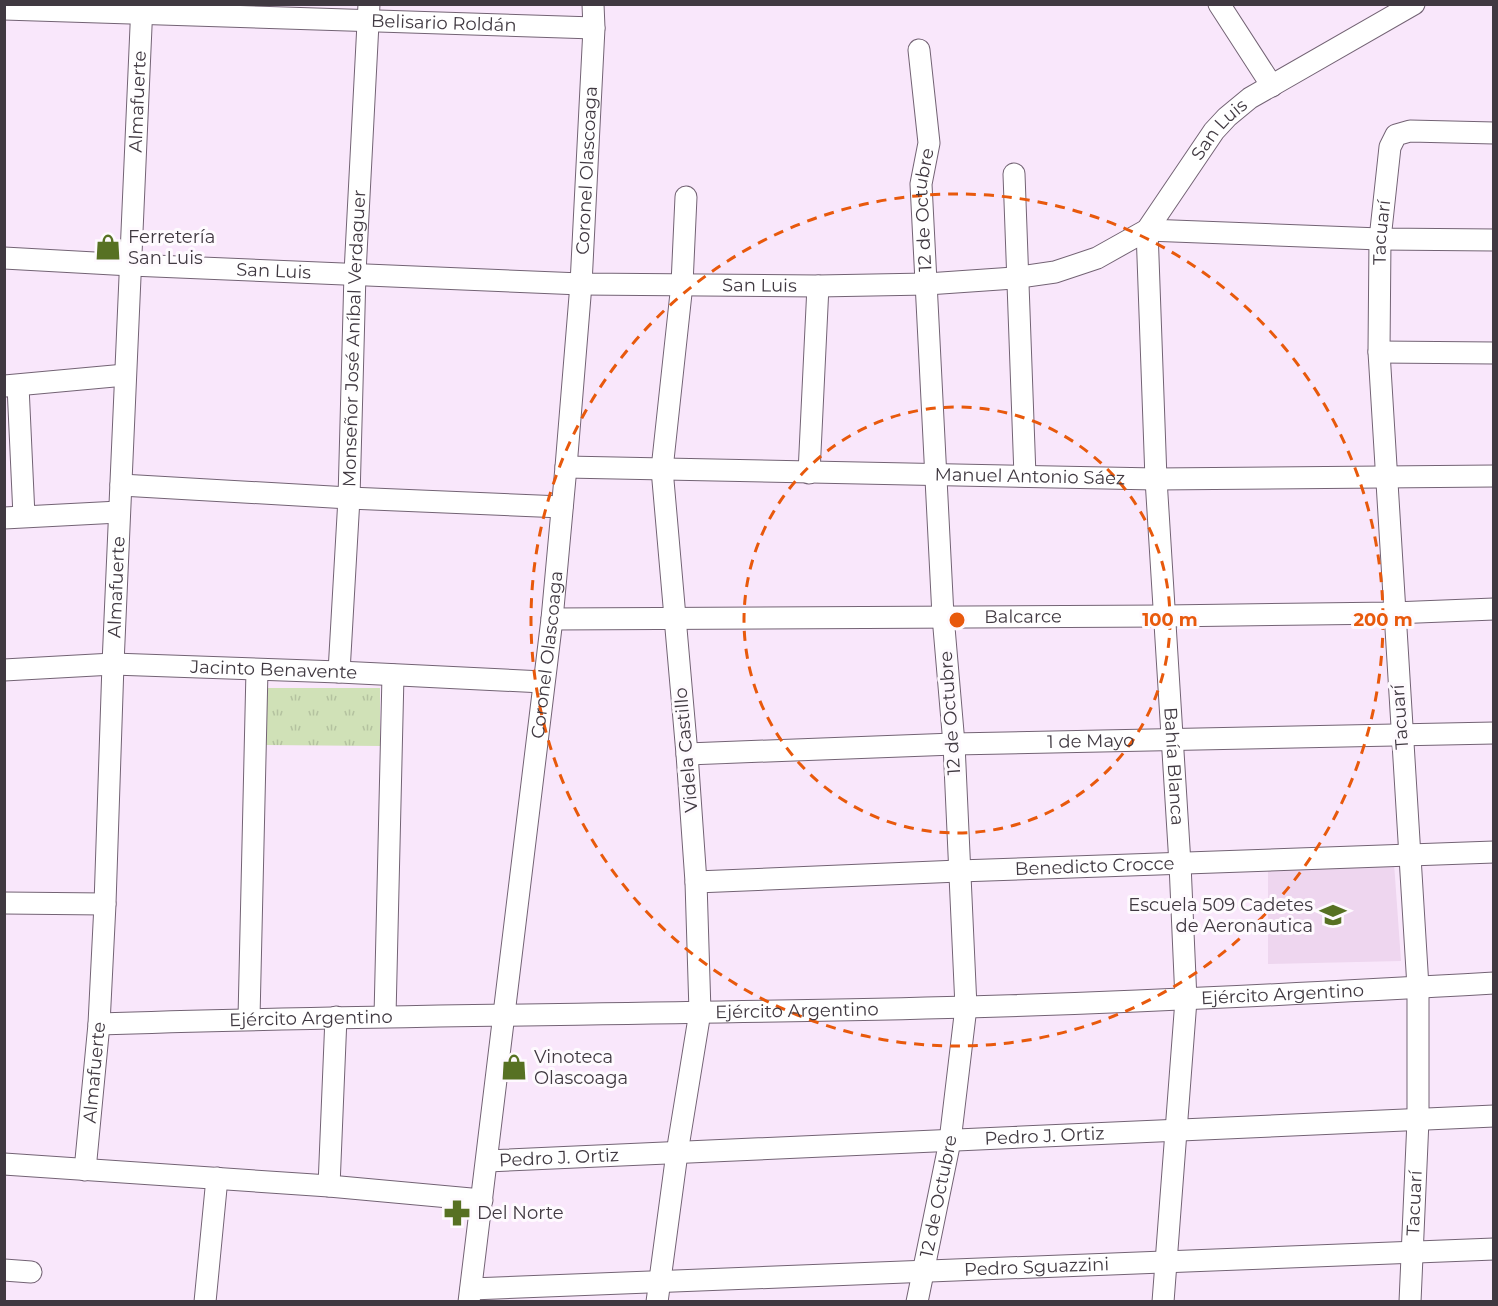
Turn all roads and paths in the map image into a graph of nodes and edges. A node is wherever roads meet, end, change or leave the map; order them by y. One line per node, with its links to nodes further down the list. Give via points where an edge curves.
1 (593, 4): 7 (street, Coronel Olascoaga)
2 (1219, 4): 9 (street)
3 (1414, 4): 9 (street, San Luis)
4 (4, 9): 5 (street, Belisario Roldán)
5 (141, 9): 6 (street, Belisario Roldán); 17 (street, Almafuerte)
6 (368, 13): 7 (street, Belisario Roldán); 18 (street, Monseñor José Aníbal Verdaguer)
7 (594, 28): 20 (street, Coronel Olascoaga)
8 (919, 50): 22 (street, 12 de Octubre, via 929,143 921,184)
9 (1272, 86): 13 (street, San Luis, via 1250,98 1214,131)
10 (1494, 133): 14 (street, Tacuarí, via 1410,131 1396,135 1390,147)
11 (1014, 174): 19 (street)
12 (686, 197): 21 (street, Videla Castillo)
13 (1147, 230): 14 (street); 19 (street, San Luis, via 1097,258 1055,272); 35 (street, Bahía Blanca)
14 (1380, 239): 15 (street); 24 (street, Tacuarí)
15 (1494, 240)
16 (4, 258): 17 (street, San Luis)
17 (131, 265): 18 (street, San Luis); 26 (street, Almafuerte)
18 (355, 273): 20 (street, San Luis); 37 (street, Monseñor José Aníbal Verdaguer)
19 (1018, 277): 22 (street, San Luis); 32 (street)
20 (581, 284): 21 (street, San Luis); 28 (street, Coronel Olascoaga)
21 (682, 284): 23 (street, San Luis); 29 (street, Videla Castillo)
22 (927, 284): 23 (street, San Luis); 31 (street, 12 de Octubre)
23 (818, 286): 30 (street)
24 (1378, 352): 25 (street); 34 (street, Tacuarí)
25 (1494, 353)
26 (125, 375): 27 (street); 36 (street, Almafuerte)
27 (11, 386): 40 (street)
28 (566, 467): 29 (street, Manuel Antonio Sáez); 38 (street, Coronel Olascoaga)
29 (662, 469): 30 (street, Manuel Antonio Sáez); 46 (street, Videla Castillo)
30 (809, 473): 31 (street, Manuel Antonio Sáez)
31 (937, 474): 32 (street, Manuel Antonio Sáez); 43 (street, 12 de Octubre)
32 (1025, 476): 35 (street, Manuel Antonio Sáez)
33 (1494, 476): 34 (street, Manuel Antonio Sáez)
34 (1386, 477): 35 (street, Manuel Antonio Sáez); 42 (street, Tacuarí)
35 (1156, 479): 44 (street, Bahía Blanca)
36 (121, 485): 37 (street); 39 (street, Almafuerte)
37 (349, 498): 38 (street); 50 (street, Monseñor José Aníbal Verdaguer)
38 (562, 507): 45 (street, Coronel Olascoaga)
39 (119, 512): 40 (street); 47 (street, Almafuerte)
40 (14, 517)
41 (1494, 609): 42 (street, Balcarce)
42 (1393, 613): 44 (street, Balcarce); 54 (street, Tacuarí)
43 (943, 615): 44 (street, Balcarce); 46 (street, Balcarce); 56 (street, 12 de Octubre)
44 (1165, 616): 55 (street, Bahía Blanca)
45 (552, 619): 46 (street, Balcarce); 52 (street, Coronel Olascoaga)
46 (674, 619): 57 (street, Videla Castillo)
47 (112, 664): 48 (street, Jacinto Benavente); 49 (street, Jacinto Benavente); 64 (street, Almafuerte)
48 (4, 670)
49 (257, 670): 50 (street, Jacinto Benavente); 73 (street)
50 (339, 672): 51 (street, Jacinto Benavente)
51 (393, 675): 52 (street, Jacinto Benavente); 71 (street)
52 (543, 682): 70 (street, Coronel Olascoaga)
53 (1494, 733): 54 (street, 1 de Mayo)
54 (1402, 736): 55 (street, 1 de Mayo); 59 (street, Tacuarí)
55 (1172, 739): 56 (street, 1 de Mayo); 60 (street, Bahía Blanca)
56 (954, 744): 57 (street, 1 de Mayo); 61 (street, 12 de Octubre)
57 (687, 754): 62 (street, Videla Castillo)
58 (1494, 852): 59 (street, Benedicto Crocce)
59 (1410, 856): 60 (street, Benedicto Crocce); 66 (street, Tacuarí)
60 (1180, 864): 61 (street, Benedicto Crocce); 67 (street, Bahía Blanca)
61 (959, 871): 62 (street, Benedicto Crocce); 68 (street, 12 de Octubre)
62 (696, 882): 69 (street, Videla Castillo)
63 (4, 903): 64 (street)
64 (105, 904): 74 (street, Almafuerte)
65 (1494, 983): 66 (street, Ejército Argentino)
66 (1418, 987): 67 (street, Ejército Argentino); 76 (street, Tacuarí)
67 (1186, 1000): 68 (street, Ejército Argentino); 77 (street, Bahía Blanca)
68 (966, 1007): 69 (street, Ejército Argentino); 78 (street, 12 de Octubre)
69 (700, 1012): 70 (street, Ejército Argentino); 79 (street, Videla Castillo)
70 (504, 1015): 71 (street, Ejército Argentino); 80 (street, Coronel Olascoaga)
71 (385, 1016): 72 (street, Ejército Argentino)
72 (336, 1017): 73 (street, Ejército Argentino); 84 (street)
73 (249, 1018): 74 (street, Ejército Argentino)
74 (99, 1024): 82 (street, Almafuerte)
75 (1494, 1116): 76 (street, Pedro J. Ortiz)
76 (1418, 1120): 77 (street, Pedro J. Ortiz); 87 (street, Tacuarí)
77 (1177, 1131): 78 (street, Pedro J. Ortiz); 88 (street, Bahía Blanca)
78 (950, 1141): 79 (street, Pedro J. Ortiz); 90 (street, 12 de Octubre)
79 (677, 1153): 80 (street, Pedro J. Ortiz); 92 (street, Videla Castillo)
80 (487, 1161): 85 (street, Coronel Olascoaga)
81 (4, 1164): 82 (street)
82 (85, 1170): 83 (street)
83 (217, 1178): 84 (street); 94 (street)
84 (329, 1186): 85 (street)
85 (482, 1200): 93 (street, Coronel Olascoaga)
86 (1494, 1249): 87 (street, Pedro Sguazzini)
87 (1414, 1253): 88 (street, Pedro Sguazzini); 97 (street, Tacuarí)
88 (1166, 1263): 90 (street, Pedro Sguazzini); 96 (street, Bahía Blanca)
89 (4, 1270): 91 (street)
90 (923, 1271): 92 (street, Pedro Sguazzini); 95 (street, 12 de Octubre)
91 (31, 1272)
92 (658, 1292): 93 (street, Pedro Sguazzini)
93 (470, 1295)
94 (205, 1302)
95 (917, 1302)
96 (1162, 1302)
97 (1410, 1302)

